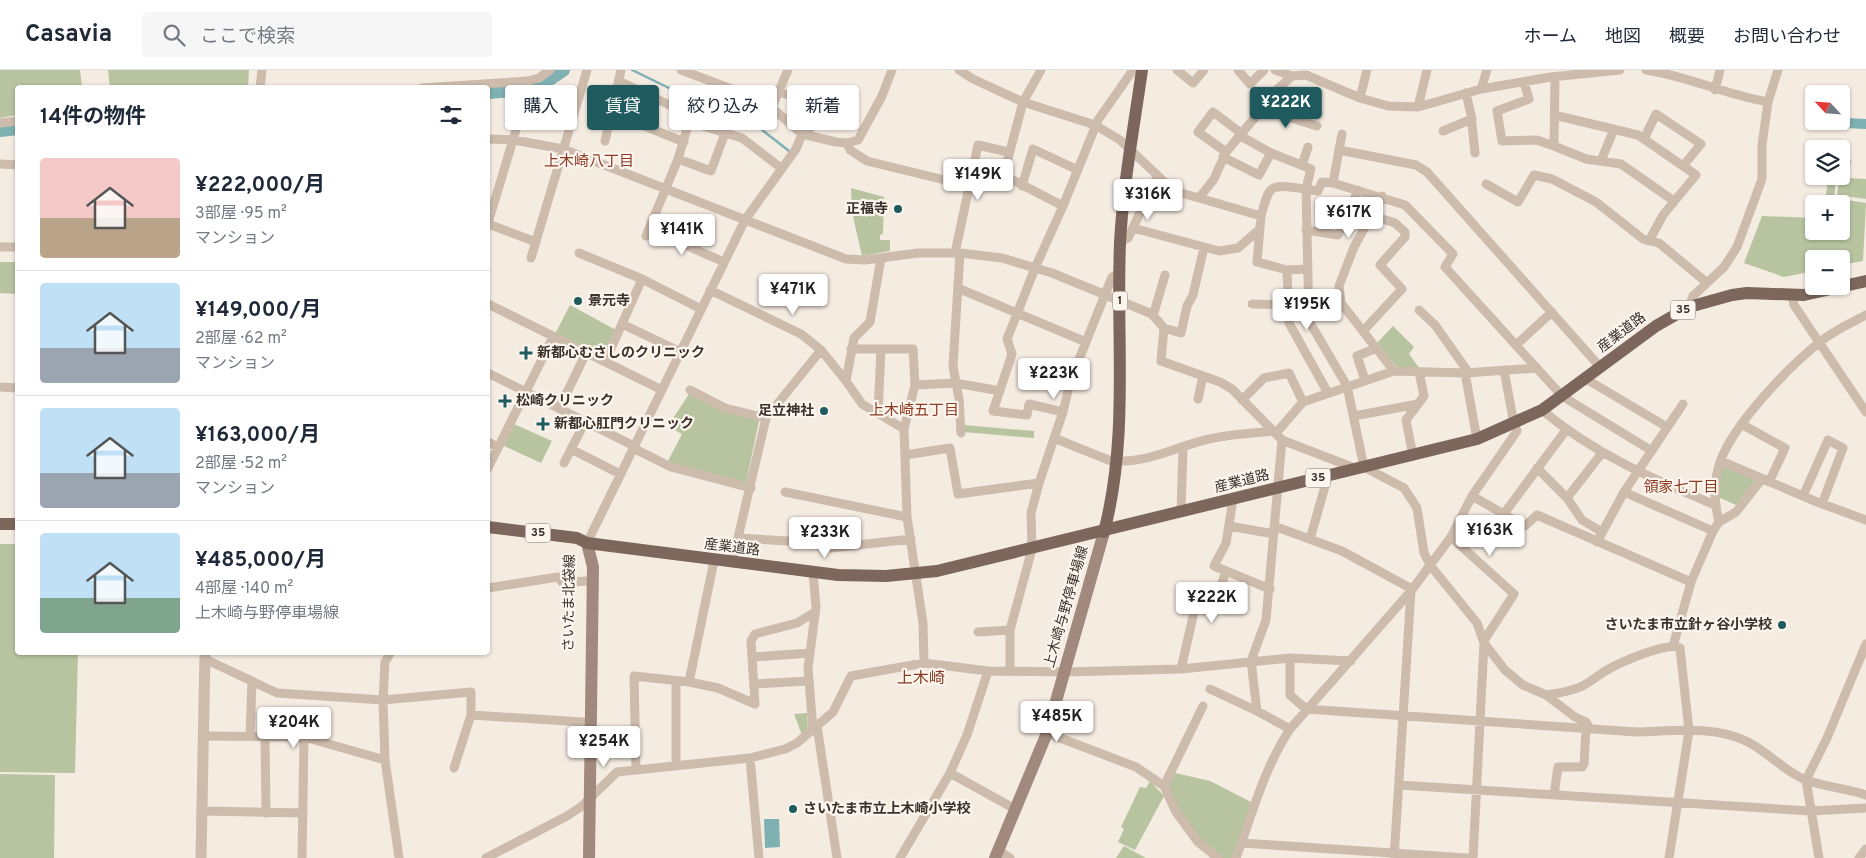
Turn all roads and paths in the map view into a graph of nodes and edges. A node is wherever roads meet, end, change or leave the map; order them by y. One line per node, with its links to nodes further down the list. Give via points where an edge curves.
1 (262, 70): 31 (street)
2 (550, 70): 32 (street, via 528,80)
3 (586, 70): 72 (street)
4 (621, 70): 29 (street)
5 (681, 70): 34 (street)
6 (892, 70): 69 (street, via 858,140)
7 (959, 70): 41 (street)
8 (1041, 70): 41 (street)
9 (1133, 70): 51 (street)
10 (1142, 70): 75 (main road, 1)
11 (1177, 70): 12 (street, via 1193,83)
12 (1204, 70)
13 (1238, 70): 14 (street, via 1250,84)
14 (1264, 70)
15 (1275, 70): 28 (street)
16 (1367, 70): 40 (street)
17 (1427, 70): 44 (street)
18 (1487, 70): 35 (street)
19 (1620, 70): 24 (street)
20 (1646, 70): 25 (street)
21 (1720, 70): 36 (street)
22 (1778, 70): 42 (street)
23 (786, 71): 37 (street)
24 (1604, 71): 27 (street)
25 (1663, 71): 36 (street)
26 (1307, 73): 28 (street); 40 (street)
27 (1553, 75): 30 (street); 47 (street)
28 (1292, 76): 45 (street, via 1271,94)
29 (619, 81): 33 (street); 43 (street)
30 (1524, 82): 35 (street); 70 (street, via 1529,99 1497,111 1502,141 1536,140)
31 (260, 85)
32 (462, 85)
33 (618, 85)
34 (721, 85)
35 (1481, 89): 38 (street)
36 (1715, 90): 42 (street)
37 (779, 92): 39 (street); 61 (street, via 820,105)
38 (1466, 93): 44 (street); 48 (street)
39 (777, 96)
40 (1360, 98): 44 (street, via 1388,106)
41 (1023, 102): 51 (street); 74 (street)
42 (1768, 102): 125 (street, via 1762,145 1762,179 1737,247 1724,267)
43 (669, 105)
44 (1418, 107)
45 (1262, 109): 52 (street); 62 (street)
46 (777, 111): 61 (street)
47 (1554, 115): 53 (street); 70 (street)
48 (1472, 119): 59 (street); 77 (street)
49 (15, 121): 50 (street)
50 (0, 123)
51 (1095, 125): 75 (street, via 1120,140); 86 (street)
52 (1317, 126)
53 (1614, 129): 65 (street); 80 (street)
54 (517, 130): 66 (street)
55 (608, 130): 67 (street)
56 (654, 130): 68 (street)
57 (688, 130): 68 (street)
58 (715, 130): 60 (street)
59 (1443, 131)
60 (725, 133): 79 (street, via 711,171); 85 (street, via 742,138)
61 (804, 134): 69 (street); 85 (street)
62 (1240, 134): 76 (street); 78 (street); 78 (street, via 1213,112 1198,132)
63 (1342, 134): 73 (street)
64 (490, 139): 66 (street)
65 (1644, 139): 84 (street); 84 (street, via 1656,114 1701,144)
66 (514, 140): 72 (street); 101 (street)
67 (606, 141)
68 (684, 142): 79 (street)
69 (847, 143): 90 (street, via 850,150 867,161)
70 (1554, 146): 80 (street, via 1586,159)
71 (1308, 147): 83 (street)
72 (563, 149): 92 (street); 108 (street)
73 (1339, 150): 88 (street); 138 (street, via 1416,165 1427,172)
74 (1008, 152): 90 (street, via 978,145); 91 (street, via 1007,177)
75 (1130, 152): 87 (street); 109 (main road, 1)
76 (1271, 153): 78 (street, via 1260,175); 83 (street)
77 (1475, 153)
78 (1225, 155): 96 (street, via 1214,179)
79 (678, 159): 92 (street)
80 (1601, 161): 97 (street, via 1621,164)
81 (0, 164): 82 (street)
82 (15, 165)
83 (1302, 165): 93 (street, via 1311,169)
84 (1683, 166): 97 (street, via 1696,175)
85 (781, 168): 102 (street)
86 (1078, 170): 91 (street, via 1033,148); 98 (street)
87 (1157, 177): 96 (street, via 1174,191); 104 (street)
88 (1333, 183): 93 (street, via 1322,182 1318,191); 94 (street)
89 (1486, 184): 107 (street, via 1518,202 1534,175 1552,178 1596,202)
90 (969, 186): 114 (street)
91 (1022, 186): 98 (street)
92 (665, 189): 102 (street); 117 (street, via 648,232)
93 (1306, 189): 100 (street, via 1274,187 1268,192); 106 (street)
94 (1358, 190): 95 (street); 106 (street, via 1338,235)
95 (1382, 196): 99 (street); 147 (street, via 1405,205 1453,254 1445,267)
96 (1199, 198): 100 (street)
97 (1674, 201): 107 (street)
98 (1064, 206): 118 (street)
99 (1370, 215): 143 (street, via 1339,286 1341,303); 143 (street, via 1395,223 1406,237 1380,265 1402,289)
100 (1261, 216): 105 (street)
101 (490, 218)
102 (745, 220): 116 (street, via 846,259); 117 (street)
103 (490, 225): 108 (street)
104 (1133, 228): 109 (street, via 1126,241); 112 (street)
105 (1260, 229): 112 (street, via 1238,248 1219,250); 120 (street, via 1257,262)
106 (1306, 230): 119 (street)
107 (1648, 241): 125 (street, via 1658,244)
108 (536, 242): 115 (street)
109 (1120, 242): 121 (main road, 1)
110 (0, 247): 111 (street)
111 (15, 247)
112 (1204, 247): 142 (street, via 1180,333)
113 (579, 253): 123 (street)
114 (957, 253): 116 (street, via 918,253); 118 (street, via 1002,258); 126 (street)
115 (531, 258)
116 (881, 258): 149 (street, via 870,322 854,338)
117 (724, 262): 127 (street)
118 (1035, 268): 129 (street); 137 (street)
119 (1307, 269): 120 (street); 168 (street, via 1309,321)
120 (1287, 270): 133 (street)
121 (1120, 273): 129 (street, via 1112,277); 130 (main road, 1)
122 (1165, 275): 140 (street)
123 (642, 279): 135 (street); 141 (street)
124 (1866, 281): 128 (main road, 産業道路 / 35, via 1814,294)
125 (1706, 282): 134 (street, via 1690,301)
126 (960, 288): 137 (street); 166 (street, via 954,331)
127 (710, 290): 135 (street); 151 (street, via 783,324)
128 (1792, 295): 134 (main road, 産業道路 / 35, via 1732,295); 145 (street, via 1794,305)
129 (1104, 296): 130 (street); 146 (street)
130 (1120, 302): 140 (street); 208 (main road, 1)
131 (1252, 304): 133 (street)
132 (490, 305): 144 (street)
133 (1288, 306): 175 (street, via 1289,323)
134 (1689, 307): 156 (main road, 産業道路 / 35)
135 (701, 309): 152 (street)
136 (1419, 310): 160 (street, via 1435,325)
137 (1017, 312): 146 (street); 174 (street, via 1008,339 1012,354)
138 (1552, 312): 147 (street); 156 (street)
139 (1866, 315): 145 (street)
140 (1153, 316): 142 (street)
141 (622, 324): 152 (street); 154 (street)
142 (1164, 328): 162 (street, via 1161,361)
143 (1363, 331): 148 (street)
144 (553, 337): 153 (street); 173 (street)
145 (1820, 341): 185 (street); 191 (street, via 1769,390)
146 (1086, 342): 184 (street, via 1070,382)
147 (1516, 345): 155 (street)
148 (1377, 348): 158 (street); 165 (street, via 1357,356)
149 (851, 349): 150 (street); 164 (street)
150 (881, 349): 167 (street, via 913,349); 186 (street)
151 (821, 350): 164 (street); 188 (street)
152 (681, 352): 171 (street)
153 (586, 353): 154 (street); 182 (street)
154 (605, 362): 171 (street)
155 (1537, 368): 157 (street); 176 (street)
156 (1601, 368): 163 (main road, 産業道路 / 35)
157 (1504, 370): 160 (street); 190 (street)
158 (1394, 371): 159 (street); 165 (street)
159 (1419, 372): 160 (street); 180 (street, via 1424,396)
160 (1467, 373): 198 (street)
161 (490, 374): 173 (street)
162 (1204, 376): 177 (street); 178 (street, via 1232,389)
163 (1586, 379): 176 (main road, 産業道路 / 35); 192 (street)
164 (846, 380): 186 (street, via 862,404)
165 (1365, 380): 168 (street)
166 (956, 383): 167 (street); 174 (street); 195 (street)
167 (915, 386): 193 (street)
168 (1347, 386): 175 (street); 187 (street)
169 (0, 388): 170 (street)
170 (15, 388)
171 (662, 390): 201 (street)
172 (690, 390): 188 (street, via 725,408)
173 (526, 392): 182 (street); 200 (street)
174 (1000, 392): 184 (street, via 993,410 1027,415 1029,404)
175 (1328, 393): 179 (street)
176 (1562, 396): 183 (main road, 産業道路 / 35); 204 (street)
177 (1198, 399)
178 (1242, 400): 179 (street, via 1264,378 1289,373); 196 (street)
179 (1303, 402): 196 (street)
180 (1418, 404): 187 (street); 207 (street, via 1406,420)
181 (1683, 404): 192 (street)
182 (559, 409): 189 (street)
183 (1542, 410): 190 (main road, 産業道路 / 35); 194 (street)
184 (1063, 412): 197 (street)
185 (1866, 412)
186 (878, 414): 193 (street)
187 (1354, 416): 212 (street)
188 (766, 418): 219 (street)
189 (585, 422): 201 (street); 203 (street)
190 (1514, 424): 198 (main road, 産業道路 / 35); 223 (street, via 1517,431)
191 (1743, 425): 209 (street); 217 (street, via 1785,448)
192 (1667, 427): 204 (street)
193 (904, 430): 206 (street)
194 (1566, 430): 205 (street); 213 (street)
195 (961, 433)
196 (1278, 435): 202 (street, via 1209,439); 212 (street); 220 (street)
197 (1054, 438): 208 (street); 218 (street)
198 (1477, 439): 207 (main road, 産業道路 / 35)
199 (490, 443): 200 (street)
200 (498, 447): 211 (street)
201 (634, 447): 215 (street); 219 (street, via 671,467)
202 (1183, 448): 208 (street, via 1148,459); 229 (street)
203 (571, 449): 210 (street); 215 (street)
204 (1652, 451): 214 (street)
205 (1602, 453): 214 (street); 225 (street)
206 (905, 455): 218 (street, via 950,448 958,494); 231 (street)
207 (1413, 456): 212 (main road, 産業道路 / 35)
208 (1118, 461): 242 (main road, 1)
209 (1720, 461): 217 (street); 228 (street)
210 (564, 463)
211 (490, 464)
212 (1360, 468): 216 (main road, 産業道路 / 35); 254 (street, via 1404,488 1417,508 1424,553)
213 (1537, 468): 225 (street); 230 (street)
214 (1638, 473): 222 (street); 228 (street)
215 (620, 474): 250 (street)
216 (1328, 476): 220 (main road, 産業道路 / 35); 248 (street)
217 (1766, 480): 224 (street); 233 (street, via 1736,512)
218 (1039, 483): 251 (street, via 1031,513)
219 (750, 488): 246 (street)
220 (1278, 488): 226 (main road, 産業道路 / 35); 238 (street)
221 (785, 492): 231 (street)
222 (1624, 492): 239 (street); 243 (street)
223 (1472, 496): 230 (street); 245 (street)
224 (1803, 496): 227 (street); 227 (street, via 1828,440 1844,448)
225 (1567, 498): 243 (street, via 1582,520)
226 (1233, 500): 229 (main road, 産業道路 / 35); 236 (street)
227 (1822, 504): 232 (street)
228 (1715, 505): 233 (street)
229 (1181, 512): 242 (main road, 産業道路 / 35)
230 (1503, 515): 249 (street, via 1525,526 1537,514)
231 (907, 517): 247 (street)
232 (1866, 520)
233 (1719, 522): 239 (street)
234 (0, 524): 235 (main road)
235 (15, 524)
236 (1228, 526): 238 (street); 255 (street, via 1226,543 1214,566)
237 (490, 527): 250 (main road, 産業道路 / 35, via 577,538)
238 (1274, 530): 248 (street); 261 (street)
239 (1713, 531): 259 (street)
240 (0, 532): 241 (main road)
241 (15, 532)
242 (1104, 532): 251 (main road, 産業道路 / 35); 280 (main road, 上木崎与野停車場線)
243 (1602, 532): 249 (street)
244 (490, 535): 250 (main road, 産業道路 / 35, via 575,547)
245 (1451, 537): 254 (street); 266 (street, via 1514,594)
246 (738, 538): 247 (street, via 806,542 831,548); 253 (street)
247 (911, 539): 257 (street)
248 (1310, 539): 262 (street, via 1342,551)
249 (1597, 542): 259 (street)
250 (586, 543): 252 (main road, 産業道路 / 35); 258 (main road, さいたま北袋線); 317 (main road, さいたま北袋線, via 592,567)
251 (1032, 549): 257 (main road, 産業道路 / 35); 264 (street)
252 (714, 561): 253 (main road, 産業道路 / 35); 284 (street)
253 (732, 564): 256 (main road, 産業道路 / 35)
254 (1430, 565): 262 (street); 266 (street, via 1477,623)
255 (1226, 571): 261 (street); 277 (street, via 1212,612 1195,608)
256 (813, 573): 257 (main road, 産業道路 / 35); 263 (street)
257 (914, 575): 276 (street, via 922,623)
258 (586, 581): 260 (street, via 563,583 558,577); 294 (main road, さいたま北袋線)
259 (1691, 582): 268 (street)
260 (490, 588)
261 (1270, 589): 274 (street, via 1266,620)
262 (1411, 590): 275 (street); 293 (street)
263 (815, 612): 269 (street); 272 (street, via 797,623 754,634)
264 (1010, 630): 265 (street); 279 (street)
265 (978, 632)
266 (1484, 641): 287 (street, via 1505,670 1523,685); 295 (street)
267 (1866, 644): 311 (street)
268 (1673, 646): 287 (street, via 1635,657 1569,692); 299 (street, via 1680,648)
269 (810, 653): 272 (street); 283 (street)
270 (389, 655): 288 (street, via 385,662)
271 (205, 656): 281 (street); 301 (street)
272 (753, 656): 285 (street)
273 (1290, 658): 274 (street); 275 (street); 290 (street, via 1290,694)
274 (1250, 661): 277 (street); 291 (street)
275 (1351, 661): 290 (street)
276 (924, 663): 278 (street); 296 (street, via 851,676 833,712)
277 (1181, 669): 280 (street)
278 (988, 671): 279 (street); 310 (street)
279 (1010, 671): 280 (street)
280 (1065, 672): 300 (main road, 上木崎与野停車場線)
281 (252, 681): 288 (street, via 277,693); 302 (street)
282 (676, 681): 284 (street); 307 (street); 309 (street, via 634,676)
283 (809, 681): 285 (street); 296 (street)
284 (689, 682): 285 (street, via 718,688 755,704)
285 (755, 684)
286 (1210, 689): 291 (street)
287 (1546, 694): 298 (street, via 1586,722)
288 (383, 700): 292 (street, via 470,692); 306 (street)
289 (1203, 706): 313 (street)
290 (1306, 709): 293 (street); 297 (street)
291 (1257, 711): 297 (street)
292 (471, 715): 294 (street); 308 (street)
293 (1404, 716): 295 (street); 312 (street)
294 (583, 722): 317 (main road, さいたま北袋線)
295 (1480, 722): 298 (street); 314 (street)
296 (815, 728): 305 (street, via 797,743); 336 (street)
297 (1290, 729): 325 (street, via 1260,790)
298 (1588, 729): 299 (street); 315 (street, via 1584,764 1582,767 1558,766)
299 (1689, 731): 311 (street, via 1729,734 1748,742); 318 (street)
300 (1047, 733): 313 (street, via 1136,767); 320 (main road, 上木崎与野停車場線)
301 (203, 736): 302 (street); 321 (street)
302 (250, 736): 303 (street)
303 (265, 736): 304 (street); 323 (street)
304 (304, 737): 306 (street); 324 (street)
305 (750, 758): 307 (street); 335 (street)
306 (385, 760): 331 (street)
307 (676, 764): 309 (street)
308 (454, 768)
309 (636, 768): 317 (street, via 617,772)
310 (950, 773): 320 (street); 337 (street)
311 (1806, 780): 316 (street); 322 (street)
312 (1399, 785): 314 (street); 328 (street)
313 (1164, 786): 339 (street, via 1176,812 1198,842)
314 (1477, 789): 315 (street); 342 (street)
315 (1554, 795): 318 (street)
316 (1866, 795)
317 (586, 802): 332 (street); 333 (main road, さいたま北袋線); 334 (main road, さいたま北袋線)
318 (1677, 803): 322 (street); 343 (street)
319 (1866, 808): 322 (street)
320 (1015, 809): 327 (main road, 上木崎与野停車場線)
321 (201, 811): 323 (street); 329 (street)
322 (1810, 811): 344 (street)
323 (266, 813): 324 (street)
324 (303, 813): 330 (street)
325 (1242, 843): 328 (street); 340 (street)
326 (1866, 848): 345 (street)
327 (997, 854): 338 (street)
328 (1395, 855): 341 (street)
329 (201, 858)
330 (302, 858)
331 (399, 858)
332 (486, 858)
333 (581, 858)
334 (589, 858)
335 (759, 858)
336 (837, 858)
337 (900, 858)
338 (1010, 858)
339 (1218, 858)
340 (1236, 858)
341 (1466, 858)
342 (1473, 858)
343 (1669, 858)
344 (1818, 858)
345 (1859, 858)

